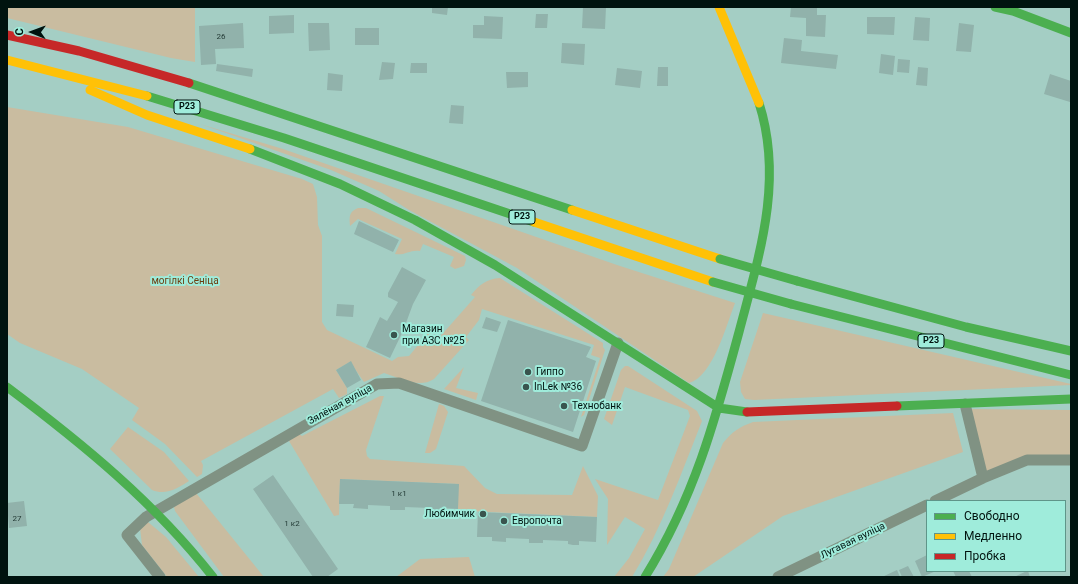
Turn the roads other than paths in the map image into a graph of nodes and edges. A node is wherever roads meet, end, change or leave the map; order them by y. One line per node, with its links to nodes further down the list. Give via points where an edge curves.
1 (719, 7): 13 (main road, via 760,106 770,156 771,185 763,241)
2 (995, 7): 3 (main road, via 1013,11)
3 (1071, 33)
4 (7, 35): 8 (main road, Р23, bridge, via 79,51 178,79 720,259 966,326)
5 (7, 60): 6 (main road, Р23)
6 (41, 67): 7 (main road, via 147,115 227,140 340,184 415,220 495,265); 9 (main road, Р23, bridge, via 195,109 713,282 1003,360)
7 (618, 342): 13 (main road); 18 (street, Зялёная вуліца, via 582,446 400,383 377,384)
8 (1071, 351)
9 (1071, 375)
10 (7, 387): 18 (main road, via 98,456)
11 (1071, 399): 12 (main road)
12 (965, 404): 13 (main road, via 748,412); 15 (street)
13 (720, 408): 21 (main road, via 675,523)
14 (1071, 460): 15 (street, via 1027,460)
15 (983, 478): 16 (street)
16 (937, 500)
17 (926, 505): 22 (street, Лугавая вуліца)
18 (156, 511): 19 (street, via 127,535); 20 (main road)
19 (160, 577)
20 (213, 577)
21 (645, 577)
22 (778, 577)

